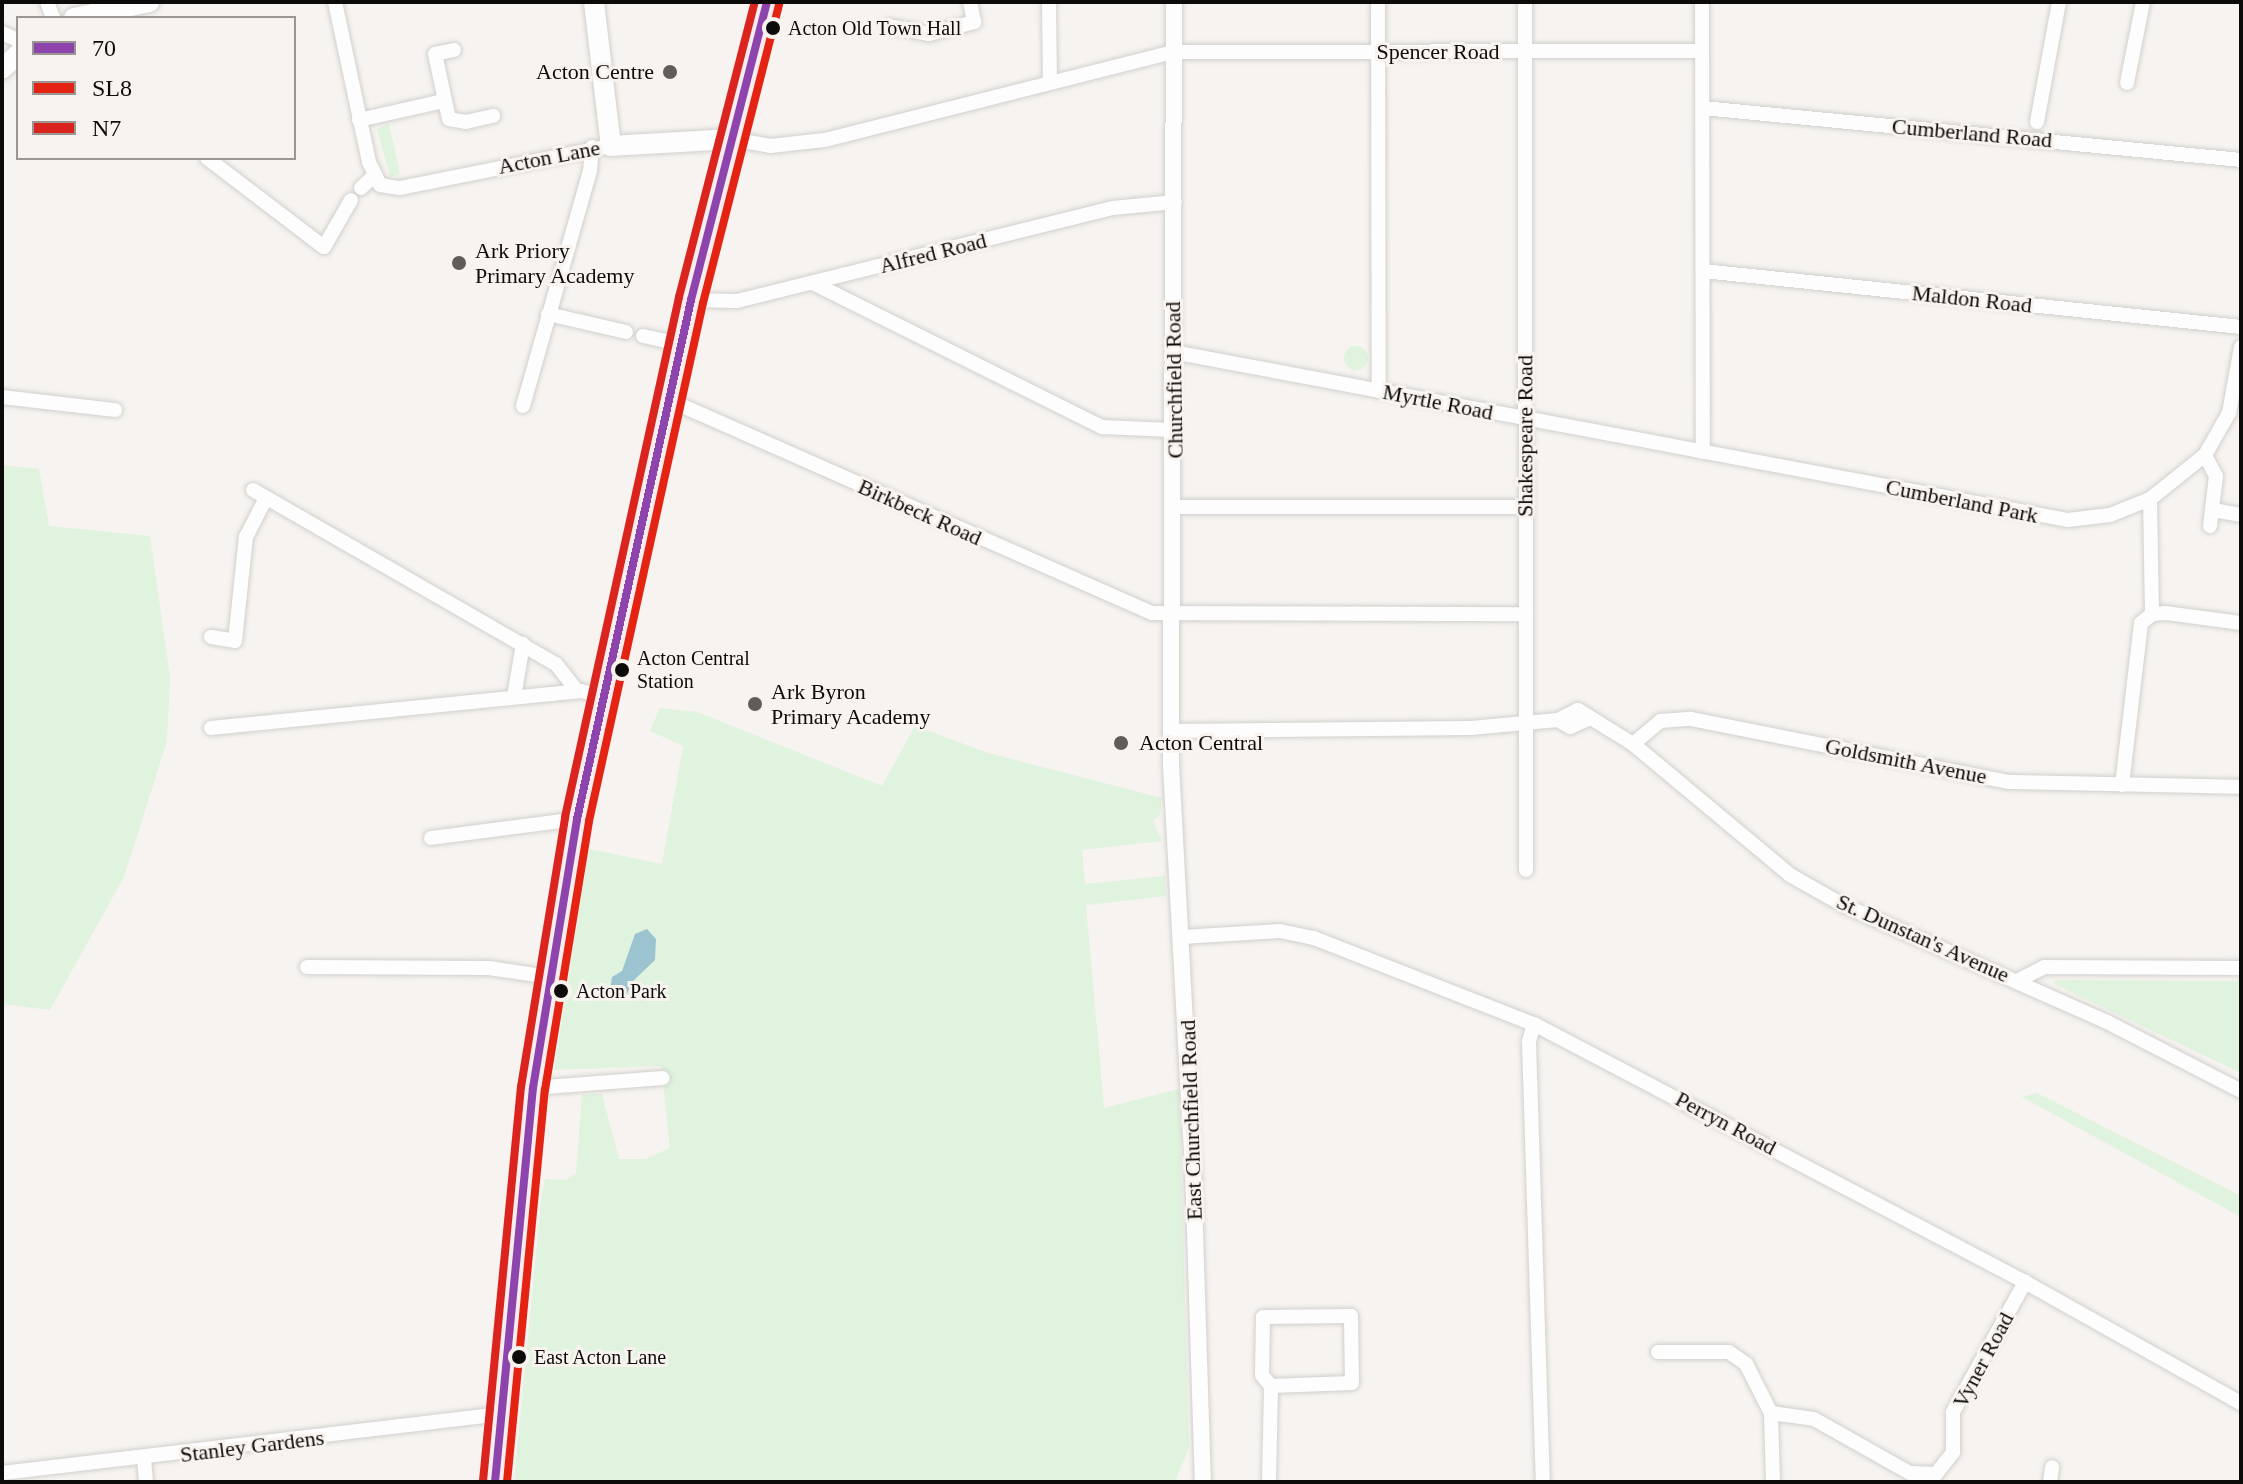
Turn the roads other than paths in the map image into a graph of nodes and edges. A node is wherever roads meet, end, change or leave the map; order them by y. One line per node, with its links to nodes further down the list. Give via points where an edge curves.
1 (149, 2): 13 (main road)
2 (335, 2): 25 (street)
3 (594, 2): 28 (main road)
4 (767, 2): 27 (main road)
5 (970, 2): 14 (street, via 974,22 929,34)
6 (1049, 2): 20 (street)
7 (1174, 2): 17 (street, Churchfield Road)
8 (1378, 2): 18 (street)
9 (1525, 2): 19 (street, Shakespeare Road)
10 (1702, 2): 16 (street)
11 (2059, 2): 26 (street)
12 (2143, 2): 21 (street)
13 (87, 16)
14 (889, 26)
15 (454, 50): 22 (street, via 435,54)
16 (1702, 51): 19 (street, Spencer Road); 23 (street)
17 (1173, 52): 18 (street, Spencer Road); 20 (street, Spencer Road); 32 (street, Churchfield Road)
18 (1378, 52): 19 (street, Spencer Road); 43 (street)
19 (1524, 52): 48 (street, Shakespeare Road)
20 (1050, 81): 27 (street, Spencer Road, via 825,140 770,146)
21 (2127, 83)
22 (443, 101): 24 (street, via 449,119 458,122); 25 (street)
23 (1703, 108): 30 (street, Cumberland Road); 33 (street)
24 (493, 116)
25 (359, 120): 31 (street)
26 (2037, 122)
27 (731, 139): 28 (main road, Acton Lane); 35 (main road)
28 (602, 146): 31 (street, Acton Lane, via 400,188 380,185); 36 (street)
29 (210, 160): 31 (street, via 324,247 356,194)
30 (2241, 160)
31 (374, 176)
32 (1175, 202): 34 (street, Alfred Road, via 1113,208); 42 (street, Churchfield Road)
33 (1703, 271): 37 (street, Maldon Road); 50 (street)
34 (813, 283): 35 (street, Alfred Road, via 737,301); 49 (street, via 1102,427)
35 (691, 300): 40 (main road)
36 (548, 314): 38 (street); 46 (street)
37 (2241, 327)
38 (626, 332)
39 (643, 336): 40 (street)
40 (682, 344): 45 (main road)
41 (2241, 347): 51 (street, via 2229,413)
42 (1173, 352): 43 (street, Myrtle Road); 49 (street, Churchfield Road)
43 (1379, 391): 48 (street, Myrtle Road)
44 (2, 397): 47 (street)
45 (669, 400): 60 (street, Birkbeck Road, via 1103,592); 65 (main road)
46 (523, 406)
47 (115, 410)
48 (1525, 419): 50 (street, Myrtle Road); 54 (street, Shakespeare Road)
49 (1174, 430): 53 (street, Churchfield Road)
50 (1703, 452): 52 (street, Cumberland Park, via 2068,520 2110,515)
51 (2205, 455): 52 (street, Cumberland Park); 55 (street, via 2216,476)
52 (2150, 499): 59 (street)
53 (1175, 507): 54 (street); 60 (street, Churchfield Road)
54 (1525, 507): 58 (street, Shakespeare Road)
55 (2213, 510): 56 (street); 57 (street)
56 (2241, 515)
57 (2210, 526)
58 (1526, 614): 60 (street); 67 (street, Shakespeare Road)
59 (2152, 614): 61 (street); 72 (street, via 2138,633)
60 (1173, 617): 69 (street, Churchfield Road)
61 (2241, 623)
62 (211, 637): 63 (street, via 235,641 246,537 260,494)
63 (523, 644): 64 (street, via 566,673); 66 (street)
64 (577, 691): 65 (street); 66 (street)
65 (602, 696): 74 (main road)
66 (514, 697): 68 (street)
67 (1525, 725): 69 (street); 70 (street, via 1558,720 1570,727 1588,719); 76 (street, Shakespeare Road)
68 (211, 728)
69 (1173, 731): 71 (street, Churchfield Road)
70 (1633, 744): 72 (street, Goldsmith Avenue, via 1660,721 1691,719 2009,782); 81 (street, St. Dunstan's Avenue, via 1790,875 1843,905)
71 (1171, 758): 77 (street, East Churchfield Road)
72 (2122, 785): 73 (street, Goldsmith Avenue)
73 (2241, 787)
74 (577, 819): 75 (street); 80 (main road)
75 (431, 838)
76 (1526, 870)
77 (1182, 937): 82 (street, Perryn Road, via 1280,931 1314,938); 96 (street, East Churchfield Road)
78 (307, 967): 80 (street, via 489,968)
79 (2241, 968): 81 (street, via 2045,967)
80 (550, 977): 84 (main road)
81 (2019, 980): 85 (street, St. Dunstan's Avenue)
82 (1534, 1024): 86 (street, Perryn Road); 98 (street, via 1529,1042)
83 (663, 1078): 84 (street)
84 (533, 1088): 91 (main road)
85 (2241, 1091)
86 (2025, 1282): 89 (street, Perryn Road); 90 (street, Vyner Road, via 1953,1412 1953,1452 1936,1474 1910,1473 1814,1419)
87 (1658, 1352): 90 (street, via 1729,1352 1746,1364)
88 (1271, 1386): 88 (street, via 1352,1383 1351,1316 1263,1317 1262,1375); 97 (street)
89 (2241, 1403)
90 (1771, 1413): 99 (street)
91 (502, 1414): 92 (street, Stanley Gardens); 95 (main road)
92 (144, 1459): 93 (street, Stanley Gardens); 94 (street)
93 (2, 1473)
94 (146, 1482)
95 (495, 1482)
96 (1203, 1482)
97 (1269, 1482)
98 (1543, 1482)
99 (1773, 1482)

